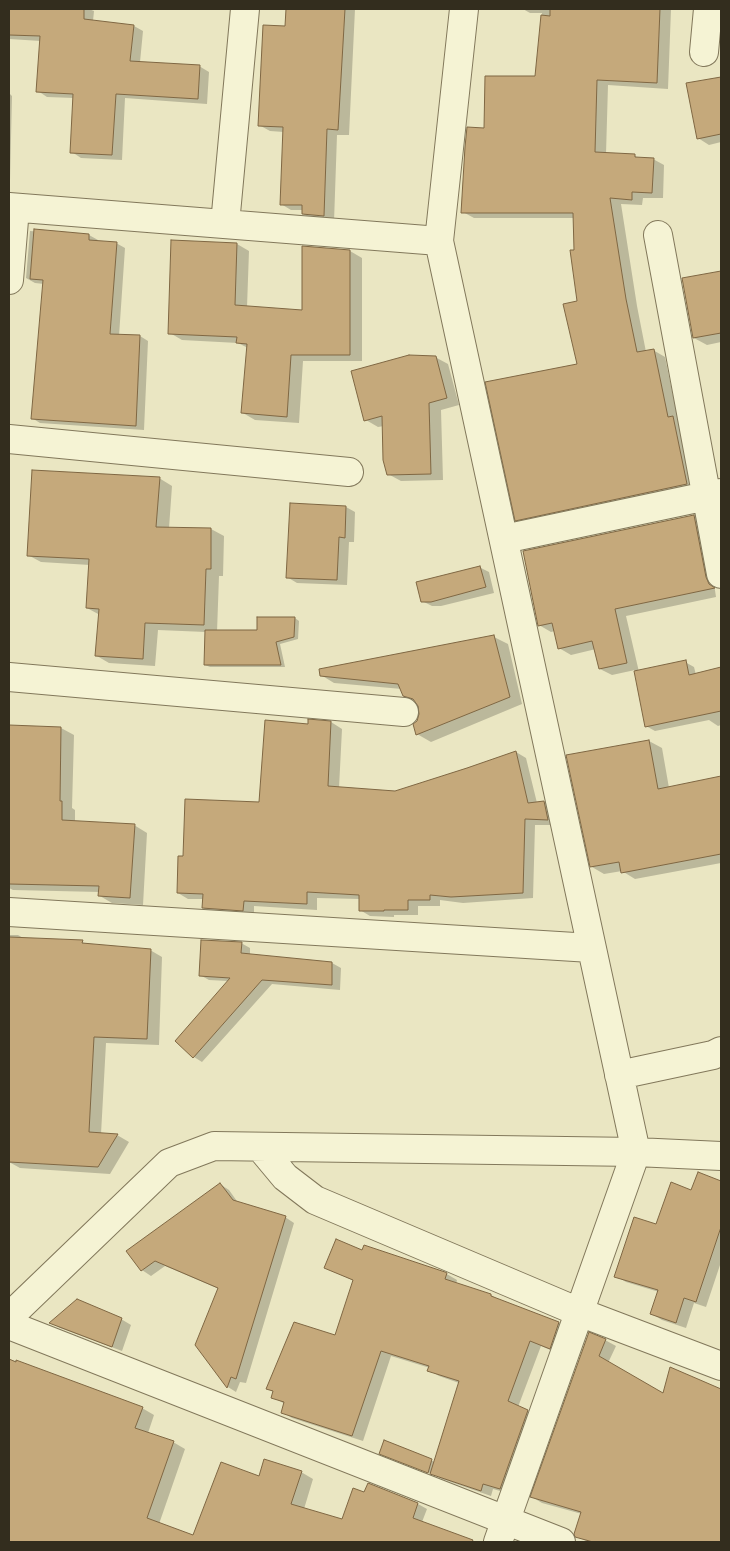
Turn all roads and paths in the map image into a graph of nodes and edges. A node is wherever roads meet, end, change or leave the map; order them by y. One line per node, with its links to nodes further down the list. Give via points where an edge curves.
1 (245, 9): 6 (street)
2 (464, 9): 8 (street)
3 (708, 9): 4 (street)
4 (704, 52)
5 (12, 207): 6 (street); 9 (street)
6 (225, 224): 8 (street)
7 (658, 235): 12 (street)
8 (440, 241): 13 (street)
9 (9, 280)
10 (9, 439): 11 (street)
11 (349, 472)
12 (713, 495): 13 (street); 14 (street)
13 (504, 539): 18 (street)
14 (721, 574)
15 (9, 678): 16 (street)
16 (404, 712)
17 (9, 912): 18 (street)
18 (591, 948): 20 (street)
19 (721, 1052): 20 (street)
20 (619, 1075): 22 (street)
21 (260, 1147): 22 (street); 24 (street, via 284,1177 315,1200); 25 (street, via 214,1146 169,1163)
22 (636, 1152): 23 (street); 24 (street)
23 (721, 1156)
24 (579, 1312): 27 (street); 28 (street)
25 (9, 1317)
26 (9, 1325): 28 (street)
27 (721, 1366)
28 (502, 1531): 29 (street)
29 (561, 1542)

